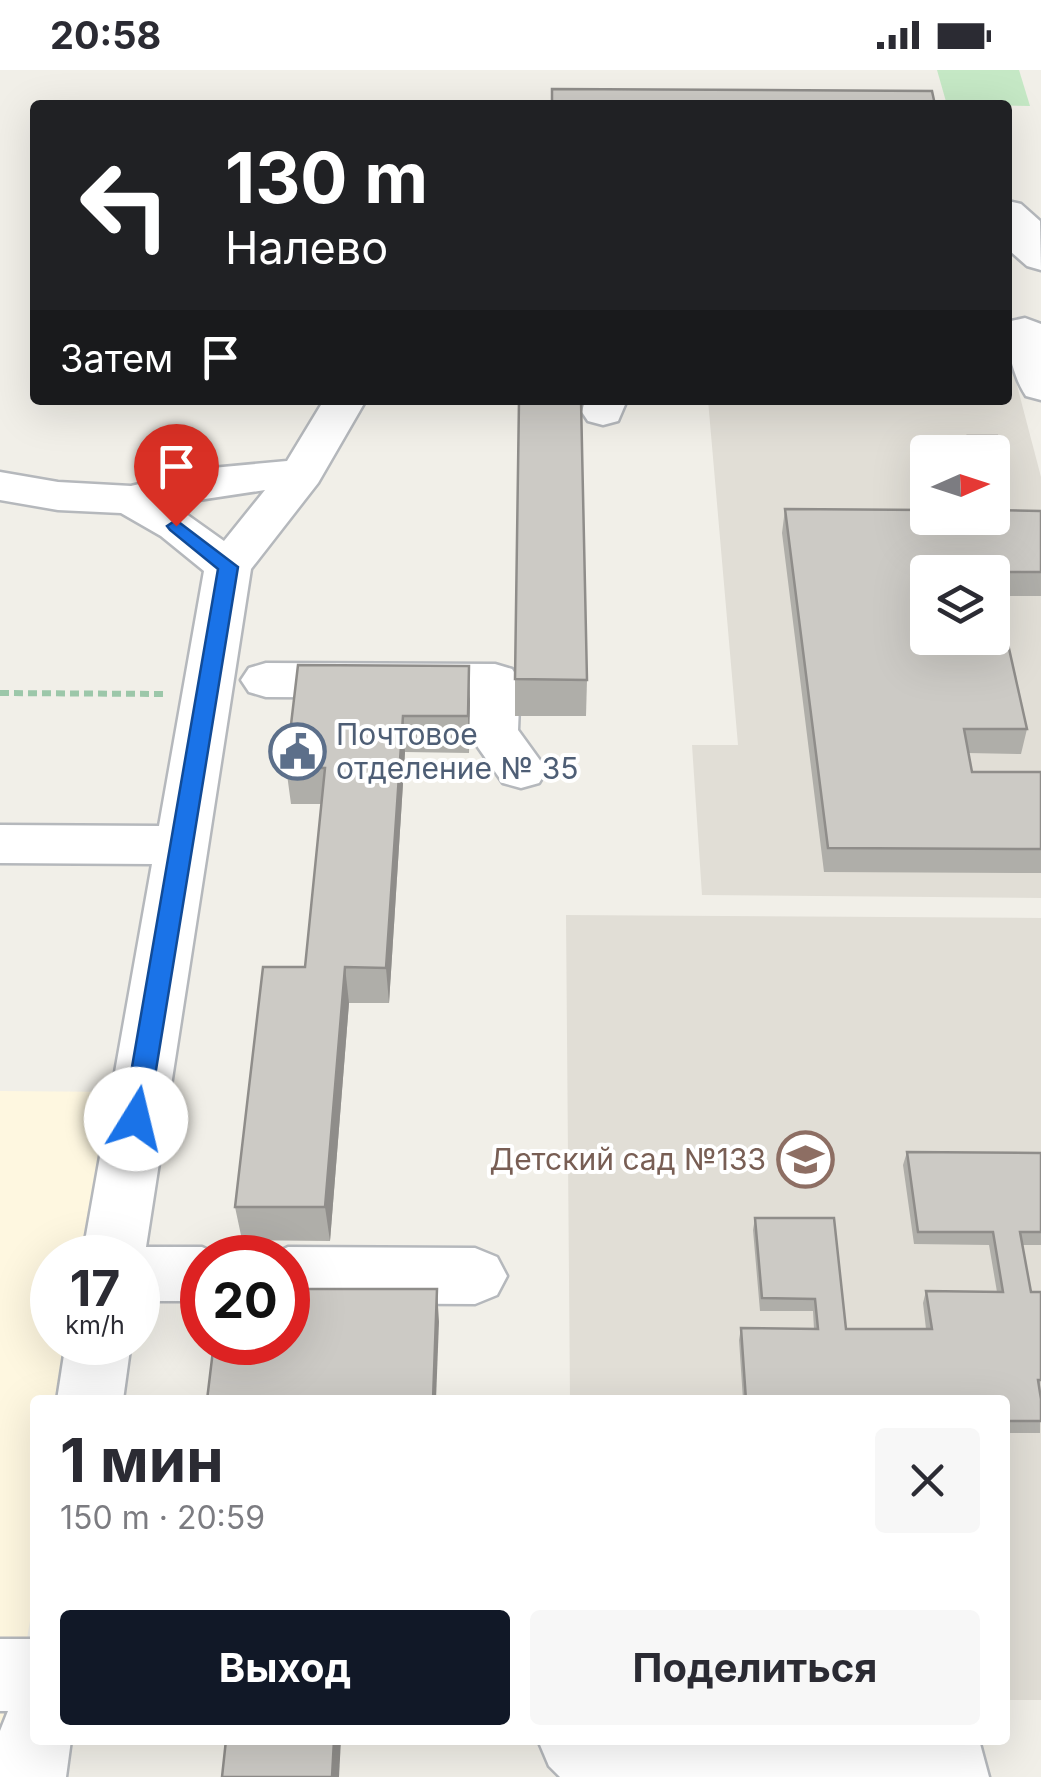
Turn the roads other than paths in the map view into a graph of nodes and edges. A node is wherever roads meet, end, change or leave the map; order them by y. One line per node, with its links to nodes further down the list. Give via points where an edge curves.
1 (1023, 217): 2 (lane, via 1030,251)
2 (1041, 258)
3 (1025, 328): 4 (lane)
4 (1041, 387)
5 (342, 405): 6 (lane)
6 (302, 473): 8 (lane, via 201,483); 9 (lane)
7 (0, 486): 8 (lane)
8 (131, 500): 9 (lane)
9 (228, 567): 13 (lane)
10 (266, 680): 11 (lane, via 495,681 493,732)
11 (521, 770)
12 (0, 844): 13 (lane)
13 (180, 845): 14 (lane)
14 (117, 1235)
15 (310, 1275): 16 (lane)
16 (475, 1276)
17 (95, 1365): 18 (lane)
18 (91, 1395)
19 (0, 1674): 20 (lane)
20 (30, 1675)
21 (33, 1745): 23 (lane)
22 (580, 1745): 24 (lane, via 592,1756 949,1758)
23 (28, 1777)
24 (952, 1777)

